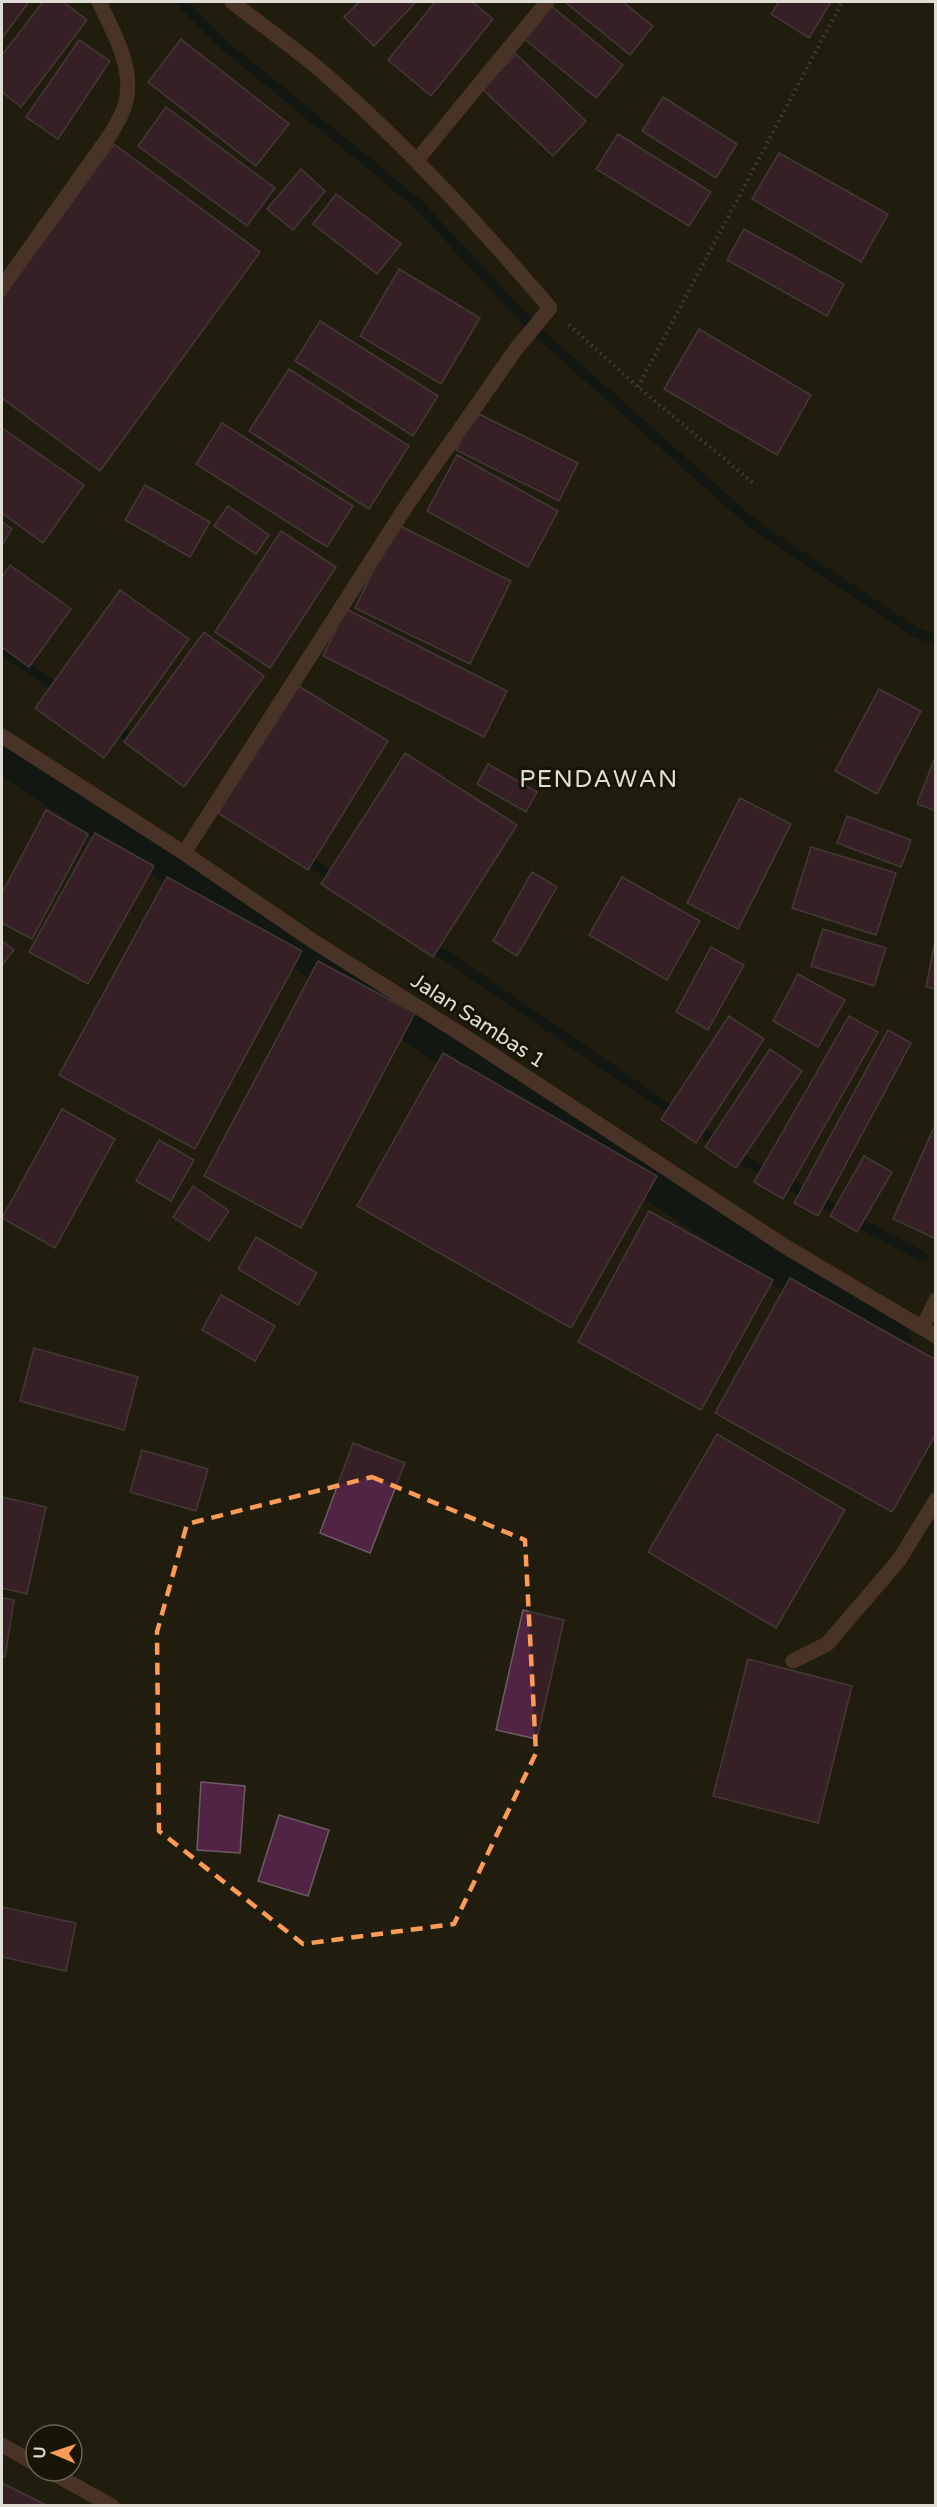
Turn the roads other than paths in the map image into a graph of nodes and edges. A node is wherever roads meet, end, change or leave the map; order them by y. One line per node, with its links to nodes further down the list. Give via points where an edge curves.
1 (99, 2): 5 (street, via 123,58 128,84 123,112)
2 (232, 2): 4 (street, via 325,74)
3 (547, 2): 4 (street)
4 (417, 160): 7 (street, via 550,308 516,349 407,505)
5 (2, 287)
6 (2, 736): 7 (street, Jalan Sambas 1)
7 (184, 853): 9 (street, Jalan Sambas 1, via 776,1241)
8 (936, 1300): 9 (street)
9 (929, 1332)
10 (936, 1500): 11 (street, via 899,1560 827,1644)
11 (793, 1661)
12 (2, 2445): 13 (street)
13 (24, 2457)
14 (71, 2483): 15 (street)
15 (112, 2505)

